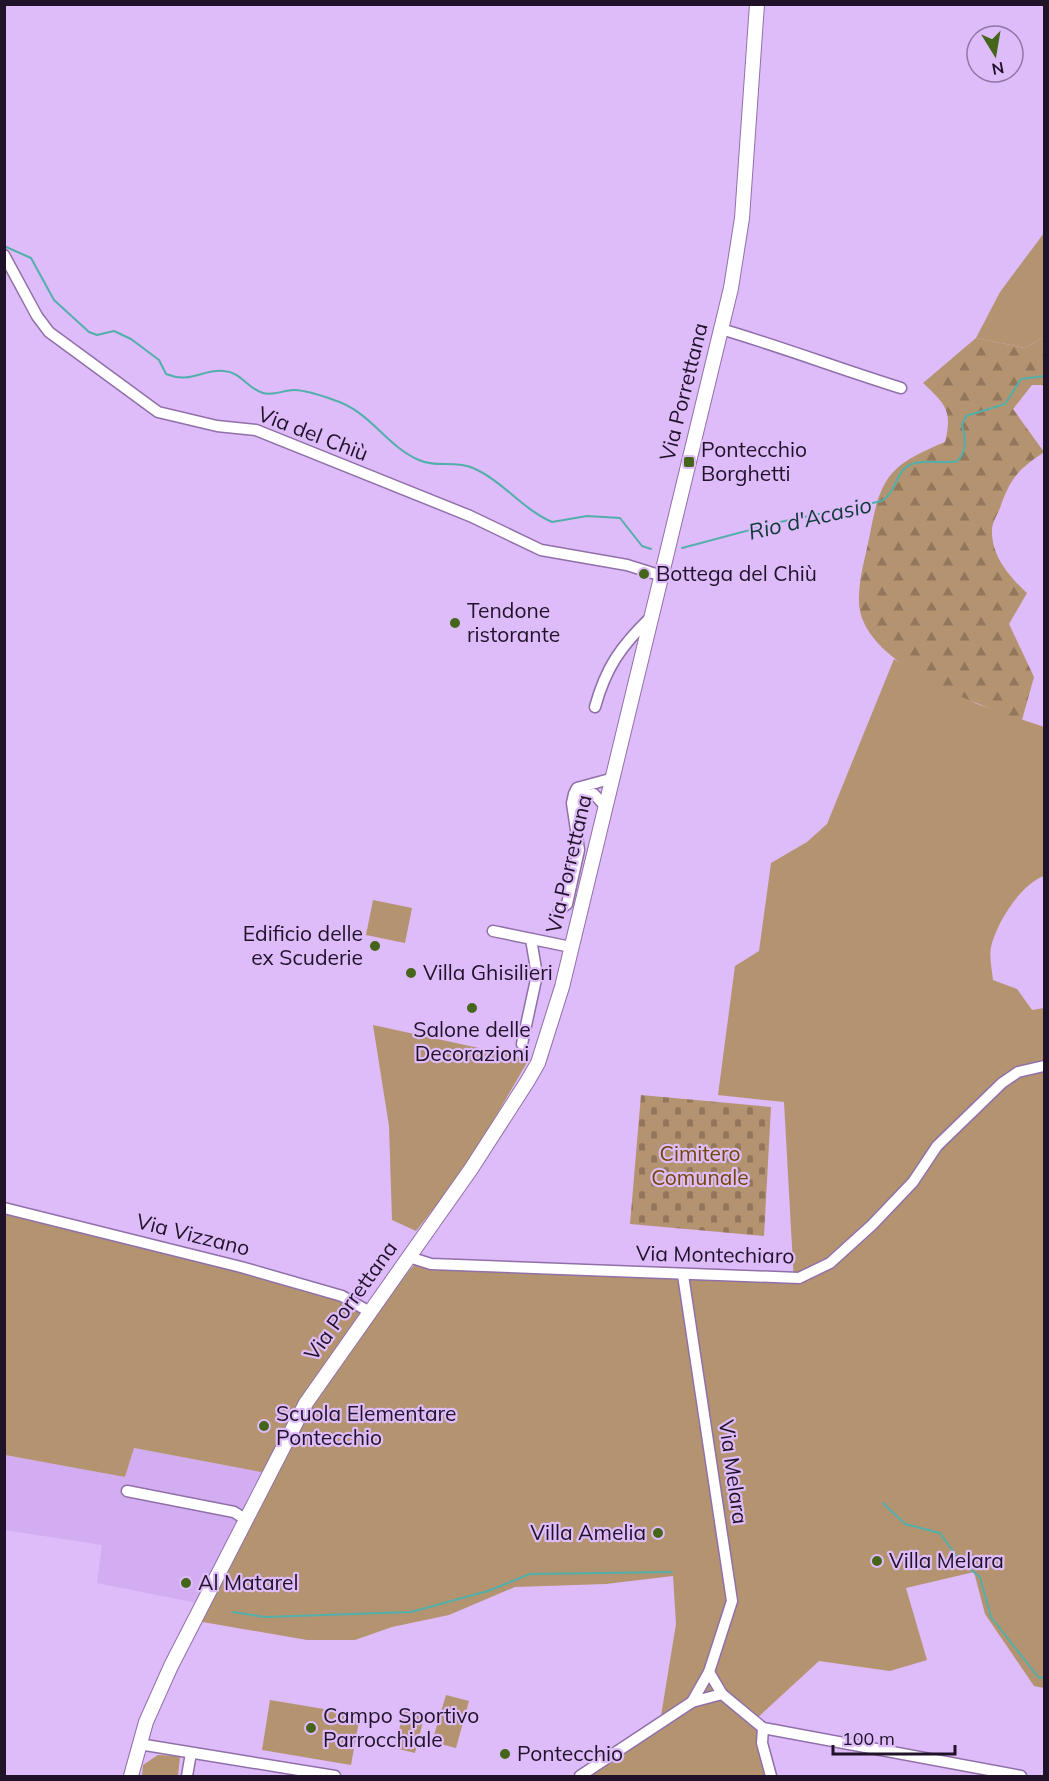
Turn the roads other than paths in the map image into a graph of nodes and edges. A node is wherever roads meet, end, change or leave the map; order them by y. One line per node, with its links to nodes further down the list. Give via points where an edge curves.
1 (757, 4): 3 (main road, Via Porrettana, via 742,218)
2 (4, 255): 5 (street, Via del Chiù, via 49,332 158,412 217,426 256,430 470,516 541,550 627,565)
3 (721, 329): 4 (street); 5 (main road, Via Porrettana)
4 (901, 387)
5 (662, 576): 6 (main road, Via Porrettana)
6 (651, 617): 7 (street, via 618,652); 8 (main road, Via Porrettana)
7 (595, 707)
8 (610, 779): 9 (main road, Via Porrettana); 10 (street, via 578,788 572,803)
9 (602, 798): 10 (street, via 582,796 576,803); 14 (main road, Via Porrettana)
10 (574, 818): 11 (street, via 579,850 567,904)
11 (559, 910)
12 (493, 932): 13 (street)
13 (531, 939): 14 (street); 15 (street, via 537,975)
14 (571, 947): 18 (main road, Via Porrettana, via 538,1064)
15 (522, 1044)
16 (1044, 1066): 19 (street, Via Montechiaro, via 1018,1072 1002,1083 938,1146 914,1182 830,1263 799,1278 787,1279)
17 (4, 1208): 20 (street, Via Vizzano, via 241,1266 342,1296)
18 (409, 1257): 19 (street, Via Montechiaro, via 431,1264); 20 (main road, Via Porrettana)
19 (683, 1275): 23 (street, Via Melara, via 732,1601)
20 (368, 1311): 22 (main road, Via Porrettana, via 306,1403)
21 (127, 1491): 22 (street, via 234,1512)
22 (246, 1519): 27 (main road, Via Porrettana, via 171,1666)
23 (709, 1672): 24 (street); 25 (street, Via Melara)
24 (722, 1694): 25 (street); 26 (street)
25 (692, 1702): 33 (street)
26 (763, 1728): 34 (street, via 762,1743); 35 (street)
27 (139, 1744): 28 (street); 30 (main road, Via Porrettana)
28 (191, 1753): 29 (street); 31 (street)
29 (316, 1775): 32 (street)
30 (131, 1776)
31 (187, 1776)
32 (335, 1776)
33 (580, 1776)
34 (771, 1776)
35 (1021, 1776)

